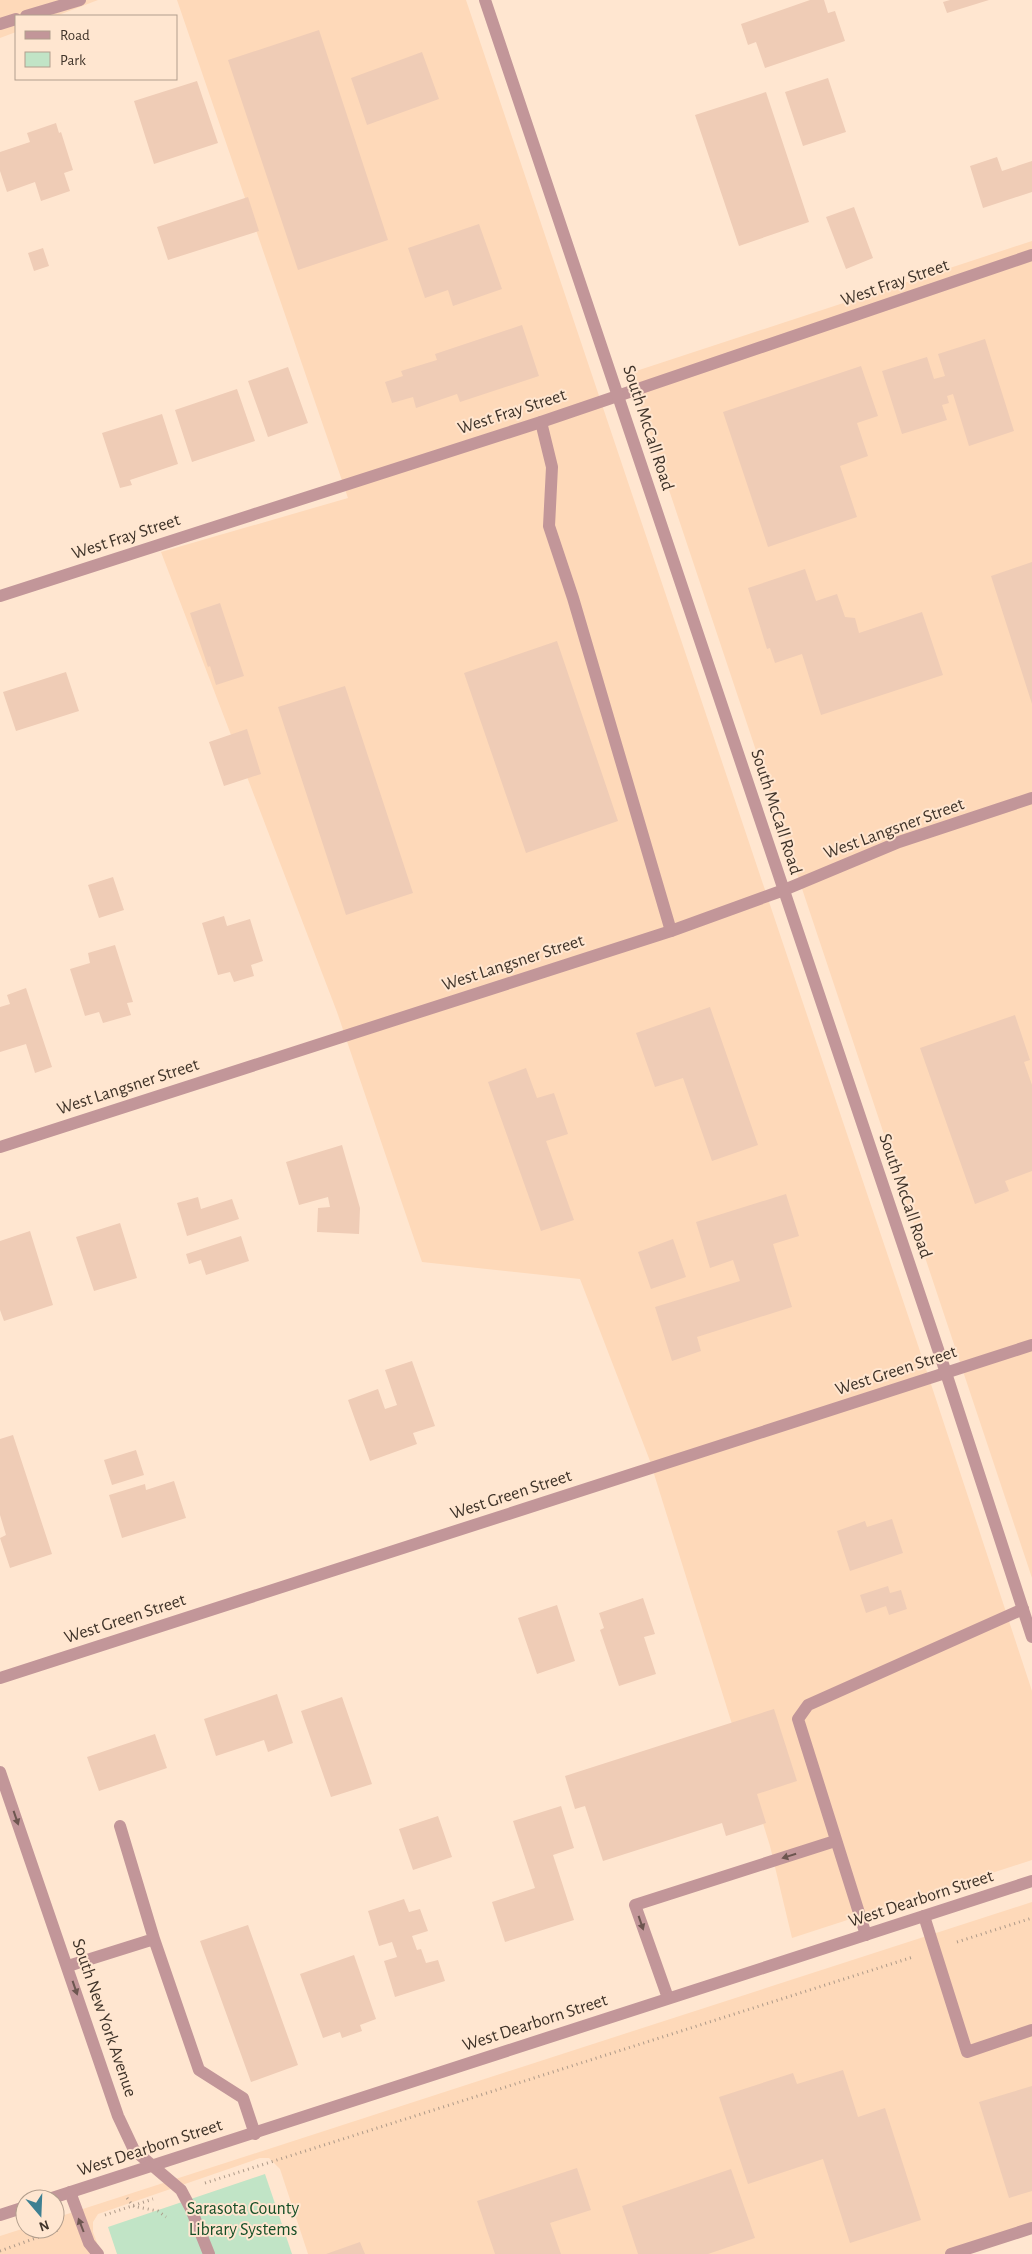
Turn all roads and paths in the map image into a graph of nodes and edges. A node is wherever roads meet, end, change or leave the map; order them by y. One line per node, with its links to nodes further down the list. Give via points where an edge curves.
1 (80, 0): 3 (street)
2 (485, 0): 7 (street, South McCall Road)
3 (29, 15)
4 (15, 19): 5 (street)
5 (0, 24)
6 (1032, 255): 7 (street, West Fray Street)
7 (619, 395): 8 (street, West Fray Street); 11 (street, South McCall Road)
8 (541, 422): 9 (street, West Fray Street); 12 (street, via 552,467 548,526 573,598)
9 (0, 596)
10 (1032, 798): 11 (street, West Langsner Street, via 899,842)
11 (784, 890): 12 (street, West Langsner Street); 15 (street, South McCall Road)
12 (671, 931): 13 (street, West Langsner Street)
13 (0, 1146)
14 (1032, 1345): 15 (street, West Green Street)
15 (946, 1373): 16 (street, South McCall Road); 18 (street, West Green Street)
16 (1023, 1609): 17 (street, South McCall Road); 21 (street, via 808,1705 798,1719)
17 (1032, 1637)
18 (0, 1678)
19 (0, 1772): 28 (street, South New York Avenue, one-way to 28)
20 (120, 1826): 26 (street)
21 (835, 1841): 25 (street); 29 (street, one-way to 29, via 635,1905)
22 (1032, 1881): 23 (street, West Dearborn Street)
23 (924, 1916): 25 (street, West Dearborn Street); 27 (street)
24 (1032, 1918): 27 (path)
25 (866, 1935): 29 (street, West Dearborn Street)
26 (154, 1938): 28 (street); 31 (street, via 199,2070 243,2098)
27 (934, 1950): 30 (street, via 967,2052); 34 (path)
28 (68, 1966): 32 (street, South New York Avenue, one-way to 32, via 118,2116 134,2150)
29 (668, 1998): 31 (street, West Dearborn Street)
30 (1032, 2030)
31 (254, 2134): 32 (street, West Dearborn Street)
32 (154, 2166): 33 (street, West Dearborn Street); 34 (street, South New York Avenue)
33 (112, 2178): 35 (street, West Dearborn Street); 37 (path)
34 (181, 2190): 37 (path); 45 (street, South New York Avenue)
35 (70, 2192): 36 (street, West Dearborn Street); 40 (street)
36 (65, 2194)
37 (133, 2206): 40 (path); 41 (path, via 158,2210)
38 (15, 2210): 39 (street)
39 (0, 2215)
40 (80, 2223): 43 (path); 44 (street, one-way to 40)
41 (170, 2223)
42 (1032, 2228): 46 (street)
43 (0, 2251)
44 (98, 2254)
45 (209, 2254)
46 (951, 2254)

